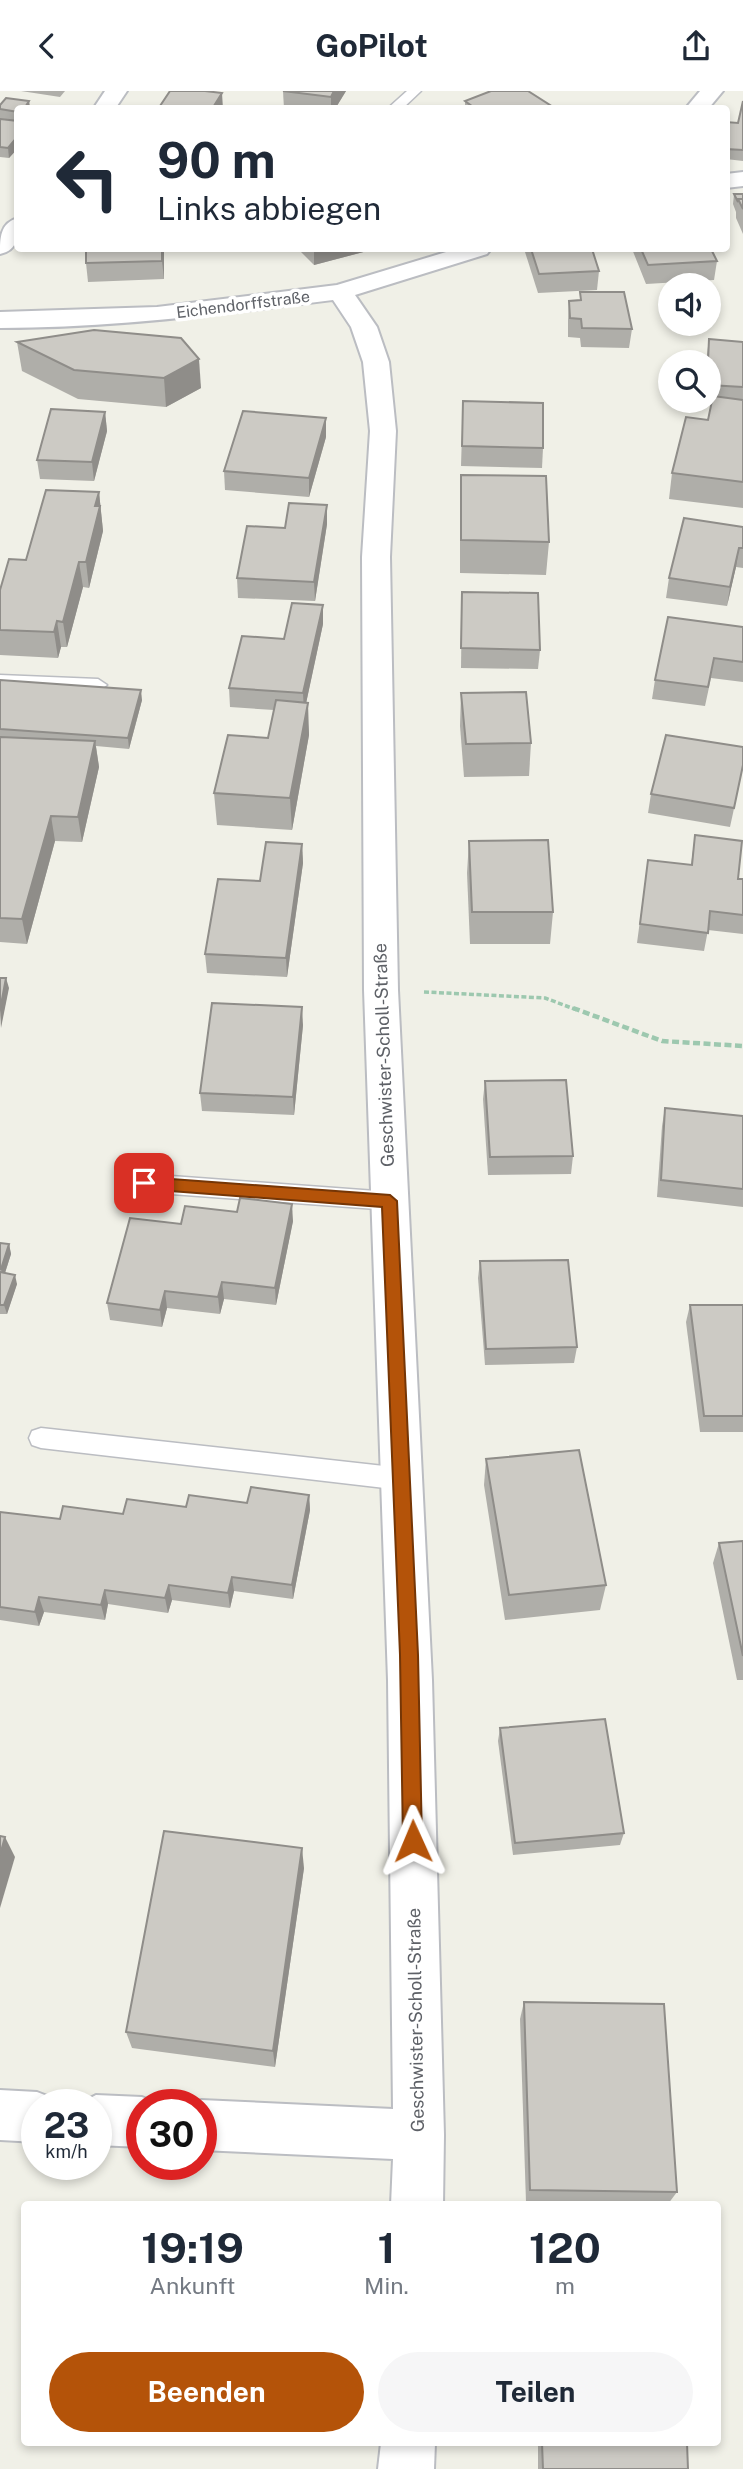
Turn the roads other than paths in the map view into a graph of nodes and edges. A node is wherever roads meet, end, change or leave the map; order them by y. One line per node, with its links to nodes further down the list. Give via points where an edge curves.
1 (415, 91): 3 (lane)
2 (712, 91): 4 (street)
3 (398, 105)
4 (700, 105)
5 (14, 230): 6 (street)
6 (0, 247)
7 (469, 252): 8 (street, Eichendorffstraße)
8 (340, 292): 9 (street, Eichendorffstraße, via 157,314); 13 (street, Geschwister-Scholl-Straße, via 364,327 376,362 383,431 376,557 381,990)
9 (0, 320)
10 (0, 681): 11 (lane)
11 (98, 685)
12 (144, 1183): 13 (lane)
13 (390, 1201): 15 (street, Geschwister-Scholl-Straße)
14 (41, 1438): 15 (lane)
15 (402, 1479): 19 (street, Geschwister-Scholl-Straße)
16 (0, 2115): 17 (street)
17 (21, 2116)
18 (217, 2126): 19 (street)
19 (419, 2135): 20 (street, Geschwister-Scholl-Straße)
20 (417, 2201)
21 (408, 2446): 22 (street)
22 (406, 2469)

